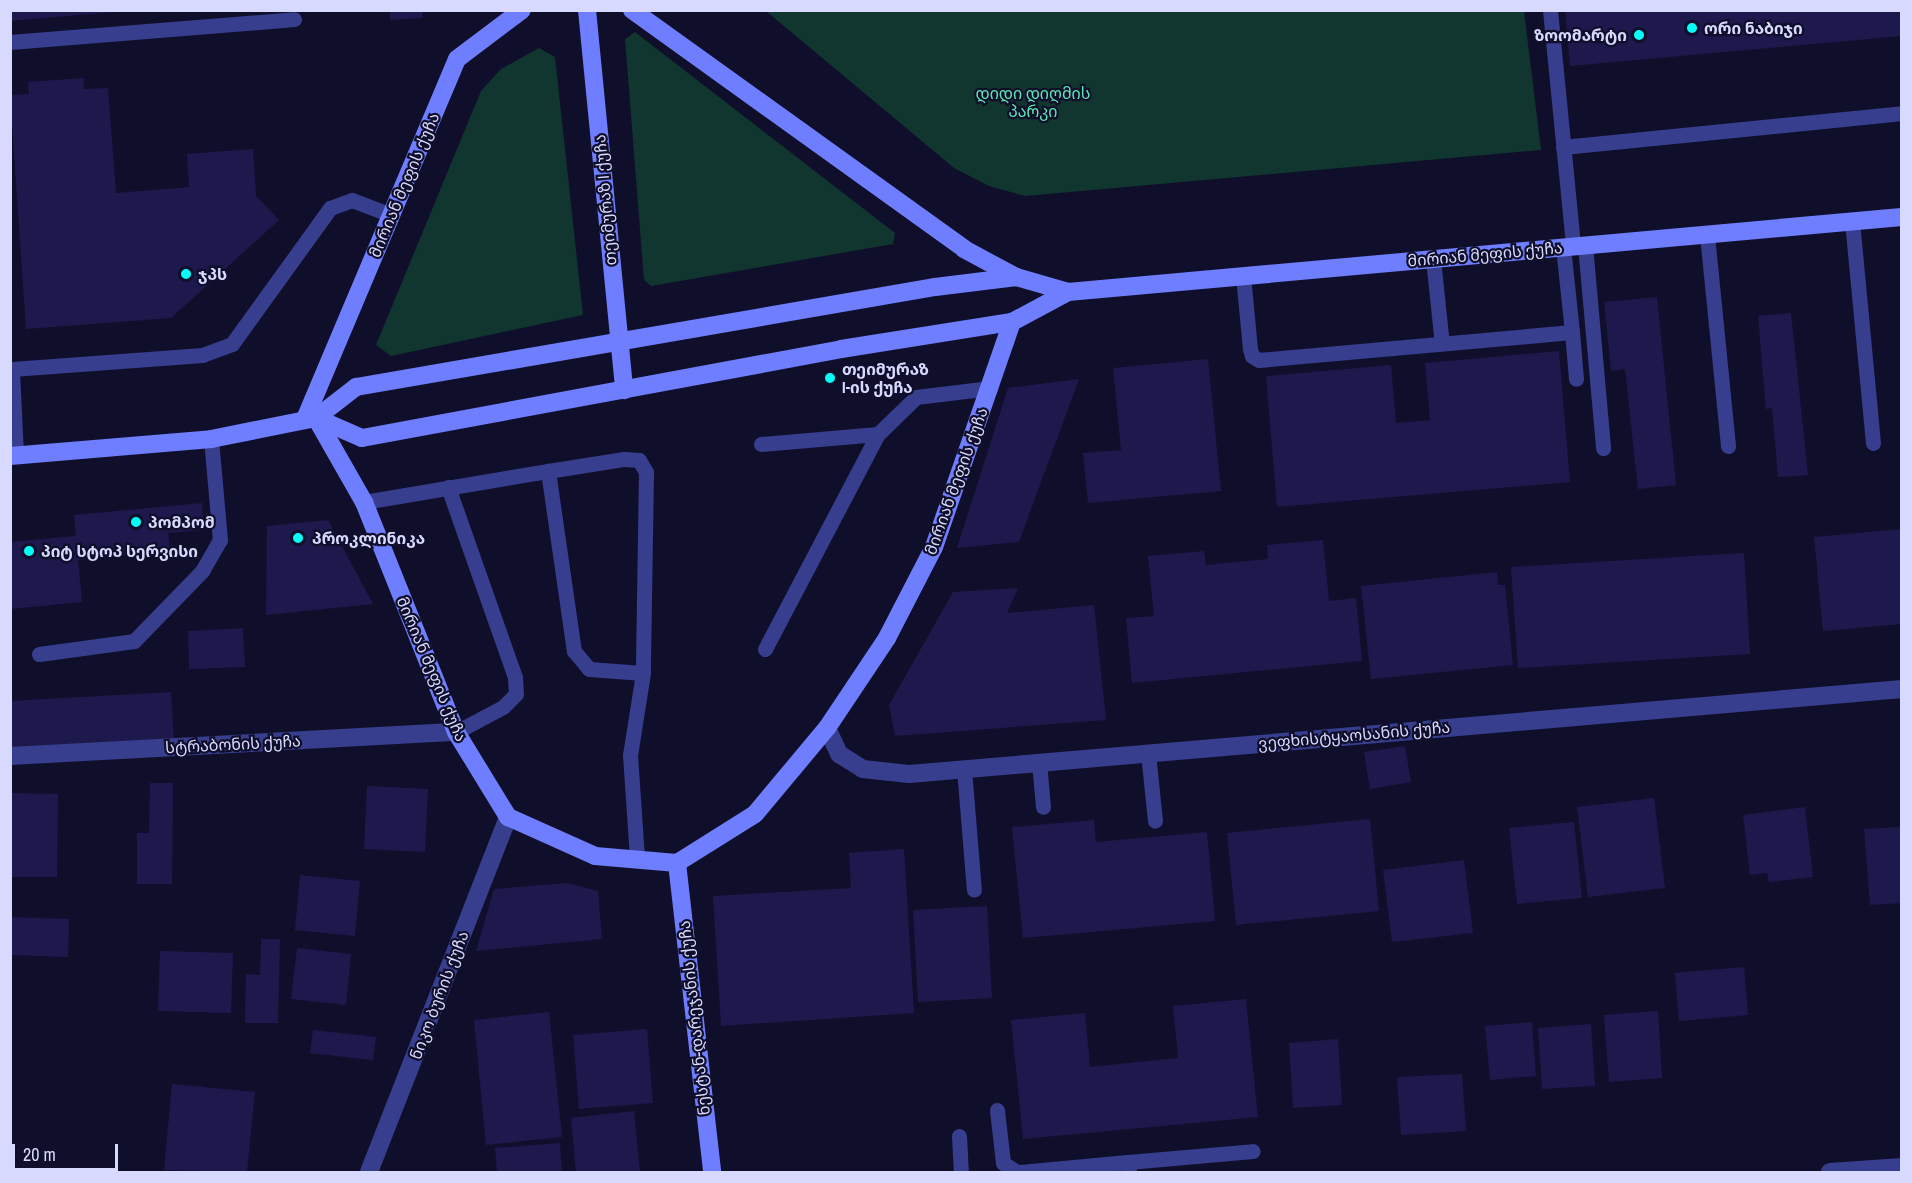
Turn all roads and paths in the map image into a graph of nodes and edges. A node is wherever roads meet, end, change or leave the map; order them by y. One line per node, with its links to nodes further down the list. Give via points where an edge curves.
1 (522, 10): 9 (street, მირიან მეფის ქუჩა, via 458,58)
2 (587, 10): 20 (street, თეიმურაზ I ქუჩა)
3 (632, 10): 16 (street, მირიან მეფის ქუჩა, via 964,249)
4 (1550, 10): 8 (lane)
5 (294, 19): 6 (lane)
6 (10, 42)
7 (1902, 113): 8 (lane)
8 (1563, 147): 13 (lane)
9 (391, 215): 22 (lane, via 352,200 330,208 232,344 202,355); 26 (street, მირიან მეფის ქუჩა)
10 (1902, 217): 11 (street, მირიან მეფის ქუჩა)
11 (1852, 221): 12 (street, მირიან მეფის ქუჩა); 29 (lane)
12 (1707, 234): 13 (street, მირიან მეფის ქუჩა); 31 (lane)
13 (1573, 246): 14 (street, მირიან მეფის ქუჩა); 19 (lane); 32 (lane)
14 (1433, 259): 15 (street, მირიან მეფის ქუჩა); 21 (lane)
15 (1243, 276): 17 (street, მირიან მეფის ქუჩა); 21 (lane, via 1250,348 1252,356 1259,360)
16 (1016, 277): 17 (street, მირიან მეფის ქუჩა); 20 (street, მირიან მეფის ქუჩა, via 935,286)
17 (1068, 292): 18 (street, მირიან მეფის ქუჩა)
18 (1012, 322): 24 (street, მირიან მეფის ქუჩა); 25 (street, მირიან მეფის ქუჩა)
19 (1572, 332): 21 (lane); 23 (lane)
20 (618, 342): 25 (street, თეიმურაზ I ქუჩა); 26 (street, მირიან მეფის ქუჩა, via 356,387)
21 (1442, 344)
22 (11, 363): 33 (lane)
23 (1576, 379)
24 (990, 388): 27 (lane, via 916,397); 41 (street, მირიან მეფის ქუჩა, via 934,547 887,638)
25 (624, 390): 26 (street, მირიან მეფის ქუჩა, via 362,438)
26 (311, 419): 28 (street, მირიან მეფის ქუჩა); 36 (street, მირიან მეფის ქუჩა)
27 (878, 434): 30 (lane); 37 (lane)
28 (211, 439): 33 (street, მირიან მეფის ქუჩა); 38 (lane, via 219,540 202,572 134,641)
29 (1873, 443)
30 (761, 444)
31 (1728, 446)
32 (1603, 448)
33 (13, 456)
34 (548, 471): 35 (lane); 39 (lane, via 574,651 590,669); 39 (lane, via 624,459 639,460 645,472)
35 (448, 487): 36 (lane); 42 (lane, via 515,677 516,694 504,707)
36 (364, 502): 42 (street, მირიან მეფის ქუჩა)
37 (765, 649)
38 (39, 654)
39 (643, 673): 50 (lane, via 630,755)
40 (1902, 689): 43 (street, ვეფხისტყაოსანის ქუჩა)
41 (827, 728): 46 (street, ვეფხისტყაოსანის ქუჩა, via 839,754 863,769 909,774); 51 (street, მირიან მეფის ქუჩა, via 755,814)
42 (456, 732): 44 (street, სტრაბონის ქუჩა); 48 (street, მირიან მეფის ქუჩა)
43 (1148, 753): 45 (street, ვეფხისტყაოსანის ქუჩა); 49 (lane)
44 (10, 756)
45 (1039, 762): 46 (street, ვეფხისტყაოსანის ქუჩა); 47 (lane)
46 (964, 769): 52 (lane)
47 (1043, 807)
48 (508, 817): 50 (street, via 595,856); 58 (street, ნიკო ბურის ქუჩა)
49 (1155, 820)
50 (637, 859): 51 (street)
51 (676, 863): 59 (street, ნესტან-დარეჯანის ქუჩა)
52 (974, 890)
53 (997, 1110): 61 (lane, via 1003,1163)
54 (959, 1136): 60 (lane)
55 (1253, 1151): 57 (lane)
56 (1902, 1167): 62 (street)
57 (1128, 1168): 61 (lane)
58 (369, 1173)
59 (712, 1173)
60 (961, 1173)
61 (1019, 1173)
62 (1830, 1173)

